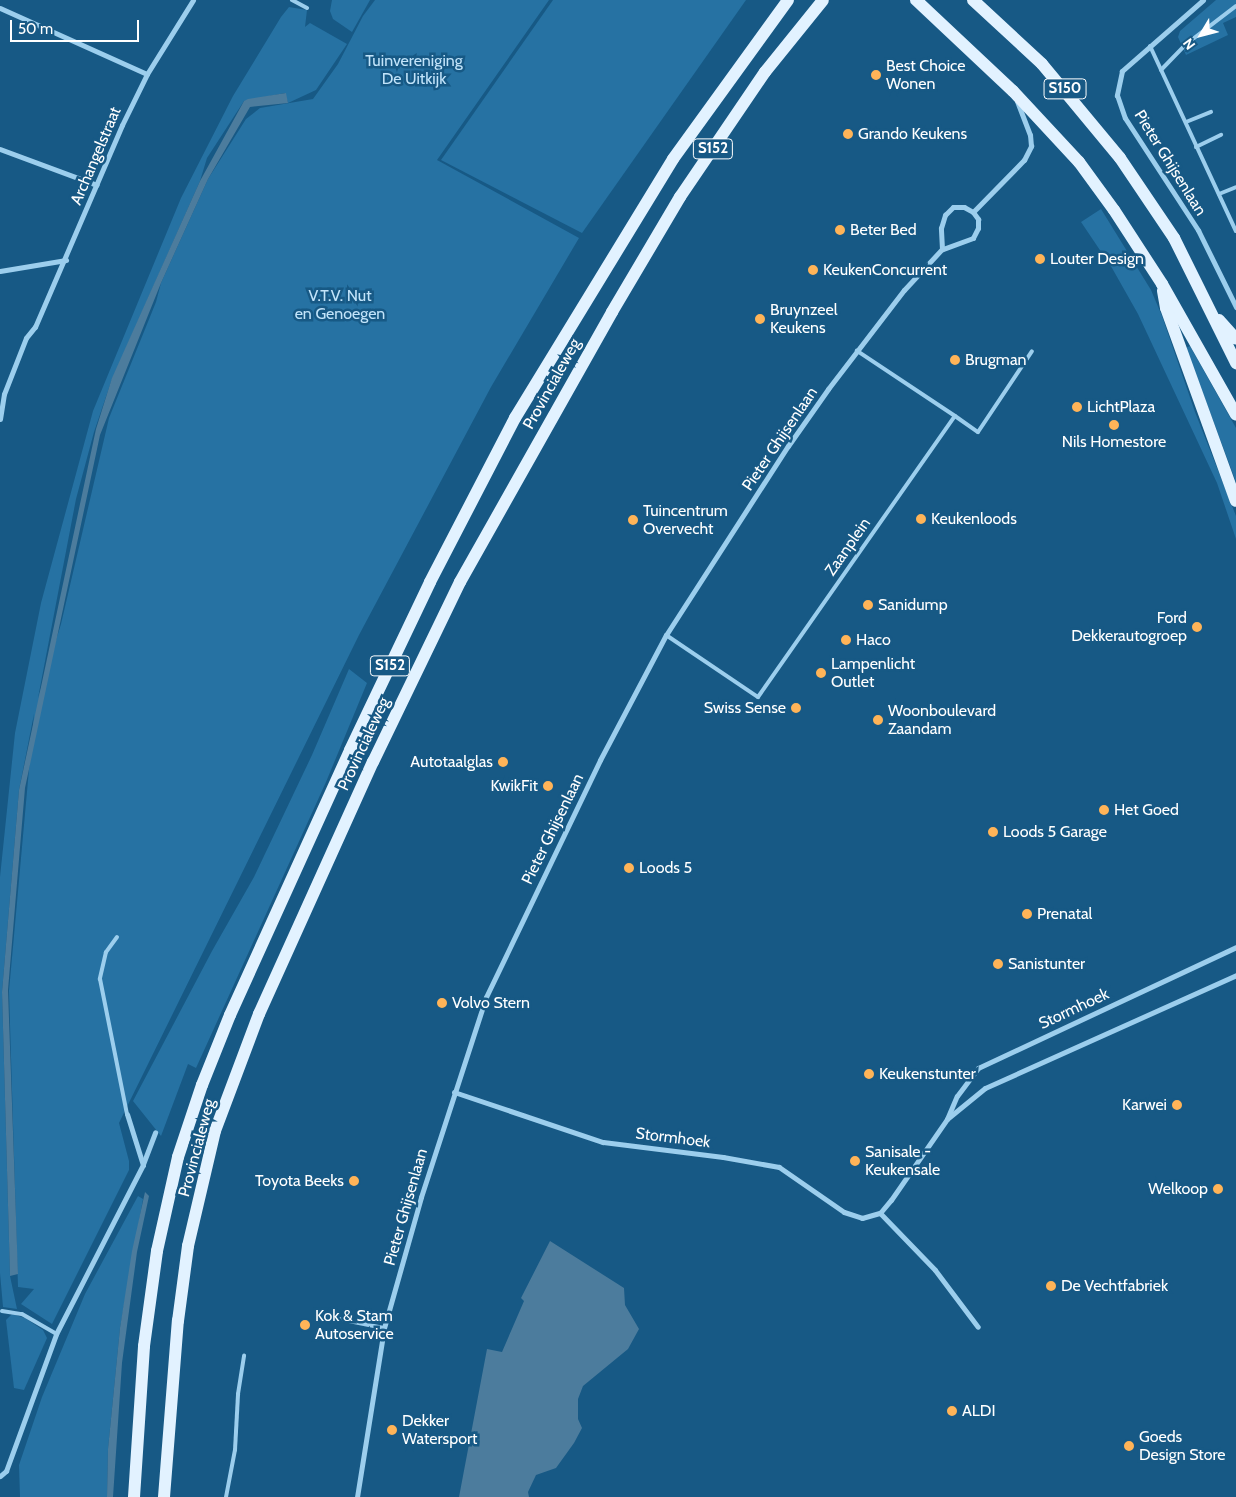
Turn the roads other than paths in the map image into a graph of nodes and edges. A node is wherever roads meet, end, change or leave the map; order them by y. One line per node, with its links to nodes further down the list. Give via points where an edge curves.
1 (193, 0): 13 (street, Archangelstraat)
2 (292, 0): 10 (lane)
3 (788, 0): 59 (main road, Provincialeweg / S152, via 673,159 515,418 430,582 230,1015 178,1157 157,1251 144,1346)
4 (822, 0): 60 (main road, Provincialeweg / S152, via 765,72 680,197 460,582 373,762 259,1014 215,1131 188,1246 178,1320)
5 (916, 0): 14 (main road, S150)
6 (973, 0): 30 (main road, S150, via 1042,64 1120,158 1174,238)
7 (1203, 0): 11 (street, Pieter Ghijsenlaan)
8 (1236, 6): 12 (lane, via 1185,45)
9 (0, 8): 13 (street)
10 (307, 8)
11 (1150, 46): 12 (lane); 29 (street, Pieter Ghijsenlaan, via 1122,71 1117,95 1125,118 1198,230)
12 (1161, 70): 16 (lane)
13 (147, 74): 20 (street, Archangelstraat)
14 (1013, 91): 23 (street, via 1030,135 1030,146 1024,160); 28 (main road, S150, via 1079,162)
15 (1212, 112): 16 (lane)
16 (1186, 122): 18 (lane)
17 (1221, 135): 18 (lane)
18 (1196, 147): 22 (lane)
19 (0, 149): 20 (street)
20 (97, 185): 26 (street, Archangelstraat)
21 (1236, 186): 22 (lane)
22 (1219, 194): 24 (lane)
23 (973, 212): 25 (street, Pieter Ghijsenlaan, via 978,219 978,228 973,238); 25 (street, via 964,207 952,207 945,215 941,228)
24 (1236, 231)
25 (942, 249): 34 (street, Pieter Ghijsenlaan, via 904,290)
26 (66, 260): 27 (street); 31 (street, Archangelstraat)
27 (0, 271)
28 (1162, 284): 38 (main road, S150); 41 (main road, via 1166,308)
29 (1236, 307)
30 (1210, 309): 33 (main road); 36 (main road, S150)
31 (35, 328): 32 (street)
32 (26, 338): 37 (street)
33 (1236, 339)
34 (858, 351): 39 (lane); 42 (street, Pieter Ghijsenlaan, via 788,446)
35 (1032, 351): 39 (lane, via 978,432)
36 (1236, 364)
37 (2, 394): 40 (street)
38 (1236, 415)
39 (955, 416): 42 (lane, Zaanplein, via 758,697)
40 (0, 419)
41 (1236, 500)
42 (666, 636): 46 (street, Pieter Ghijsenlaan, via 600,760 486,997)
43 (117, 936): 47 (lane, via 106,952 100,979)
44 (1236, 947): 48 (street, Stormhoek, via 988,1062 972,1075 957,1096)
45 (1236, 975): 48 (street, Stormhoek, via 985,1088)
46 (454, 1092): 51 (street, Stormhoek, via 603,1142 768,1164 788,1172 853,1217); 55 (street, Pieter Ghijsenlaan)
47 (127, 1114): 50 (street)
48 (947, 1119): 51 (street, Stormhoek)
49 (155, 1132): 50 (street)
50 (143, 1165): 56 (street)
51 (880, 1213): 54 (street, via 935,1270)
52 (2, 1311): 56 (lane, via 22,1314)
53 (320, 1315): 55 (lane)
54 (978, 1327)
55 (384, 1328): 62 (street, Pieter Ghijsenlaan)
56 (56, 1334): 58 (street, via 6,1471)
57 (244, 1355): 61 (lane, via 235,1450)
58 (0, 1476)
59 (134, 1497)
60 (164, 1497)
61 (226, 1497)
62 (357, 1497)

